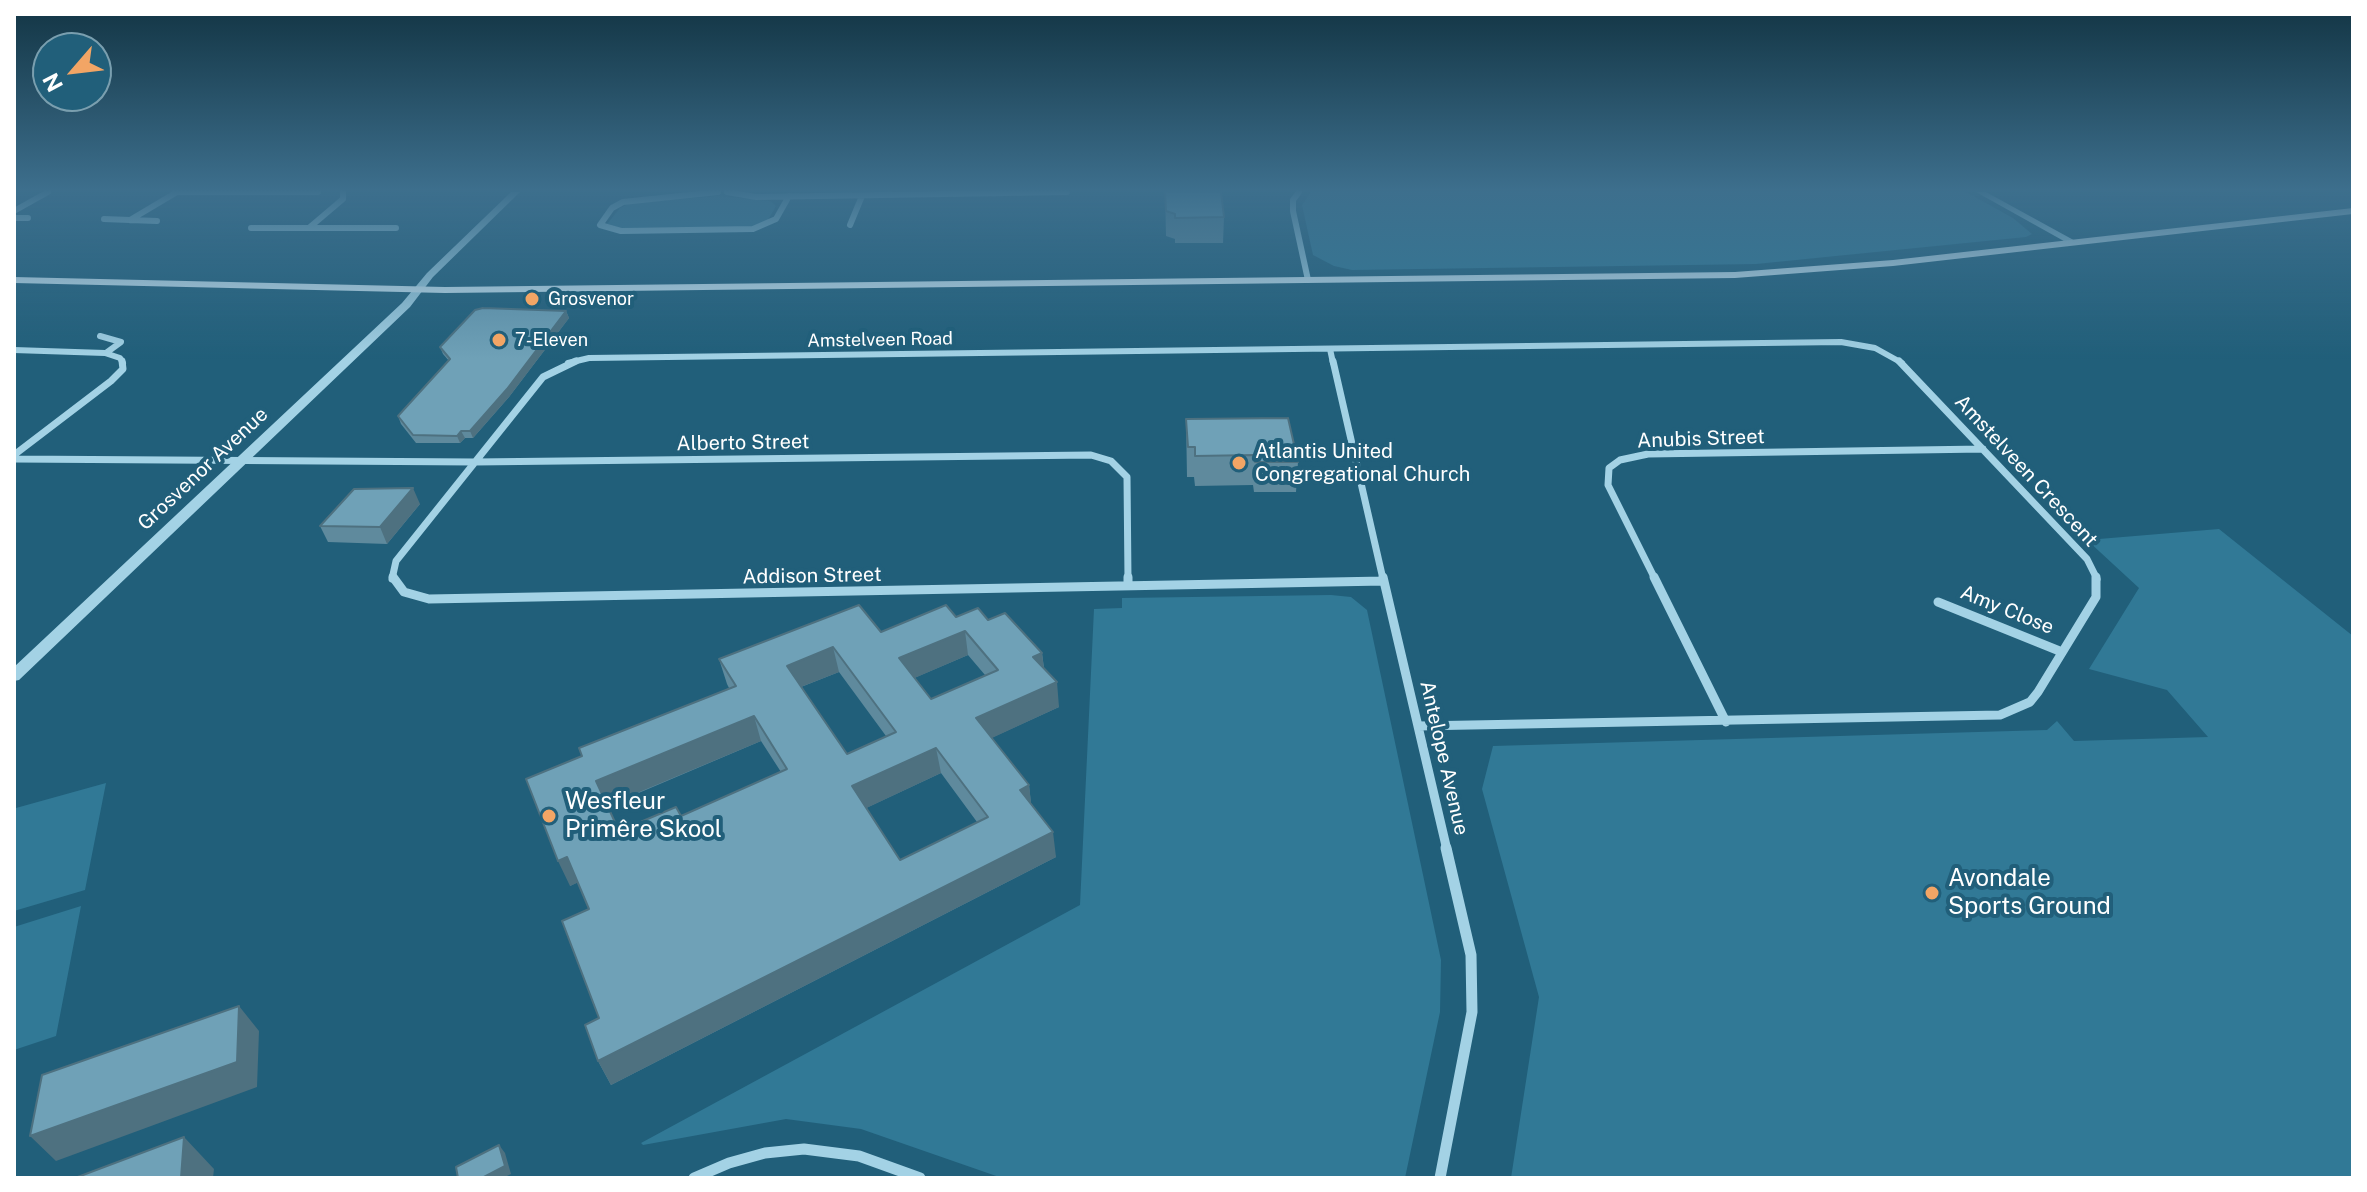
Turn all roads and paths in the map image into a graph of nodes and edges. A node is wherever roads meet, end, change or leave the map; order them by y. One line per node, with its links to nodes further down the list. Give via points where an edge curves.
1 (460, 248): 6 (street, Grosvenor Avenue)
2 (1301, 248): 5 (street)
3 (2033, 248): 5 (main road, via 1767,273)
4 (14, 280): 6 (main road)
5 (1308, 280): 6 (main road)
6 (419, 289): 13 (street, Grosvenor Avenue)
7 (100, 336): 10 (street, via 121,342)
8 (1330, 349): 11 (street, Amstelveen Crescent, via 1852,343 1899,360); 14 (street, Amstelveen Road, via 589,358 543,377); 15 (street, Antelope Avenue)
9 (14, 350): 10 (street)
10 (105, 353): 12 (street, via 122,361 119,374)
11 (1983, 449): 18 (street, Amstelveen Crescent, via 2094,569 2096,597); 20 (street, Anubis Street, via 1648,454 1609,468 1608,485)
12 (14, 457): 13 (street, Alberto Street)
13 (241, 460): 14 (street, Alberto Street); 19 (street, Grosvenor Avenue)
14 (475, 462): 16 (street, Alberto Street, via 1091,455 1118,466 1127,477); 16 (street, Addison Street, via 396,561 392,579 404,592 429,599)
15 (1384, 581): 16 (street, Addison Street); 21 (street, Antelope Avenue)
16 (1128, 586)
17 (1938, 602): 18 (street, Amy Close)
18 (2062, 652): 20 (street, Amstelveen Crescent, via 2030,702 2000,715)
19 (14, 676)
20 (1726, 722): 21 (street, Amstelveen Crescent)
21 (1418, 726): 24 (street, Antelope Avenue, via 1473,975 1472,1012)
22 (694, 1178): 23 (street, via 765,1153 804,1149 859,1156)
23 (920, 1178)
24 (1440, 1178)

